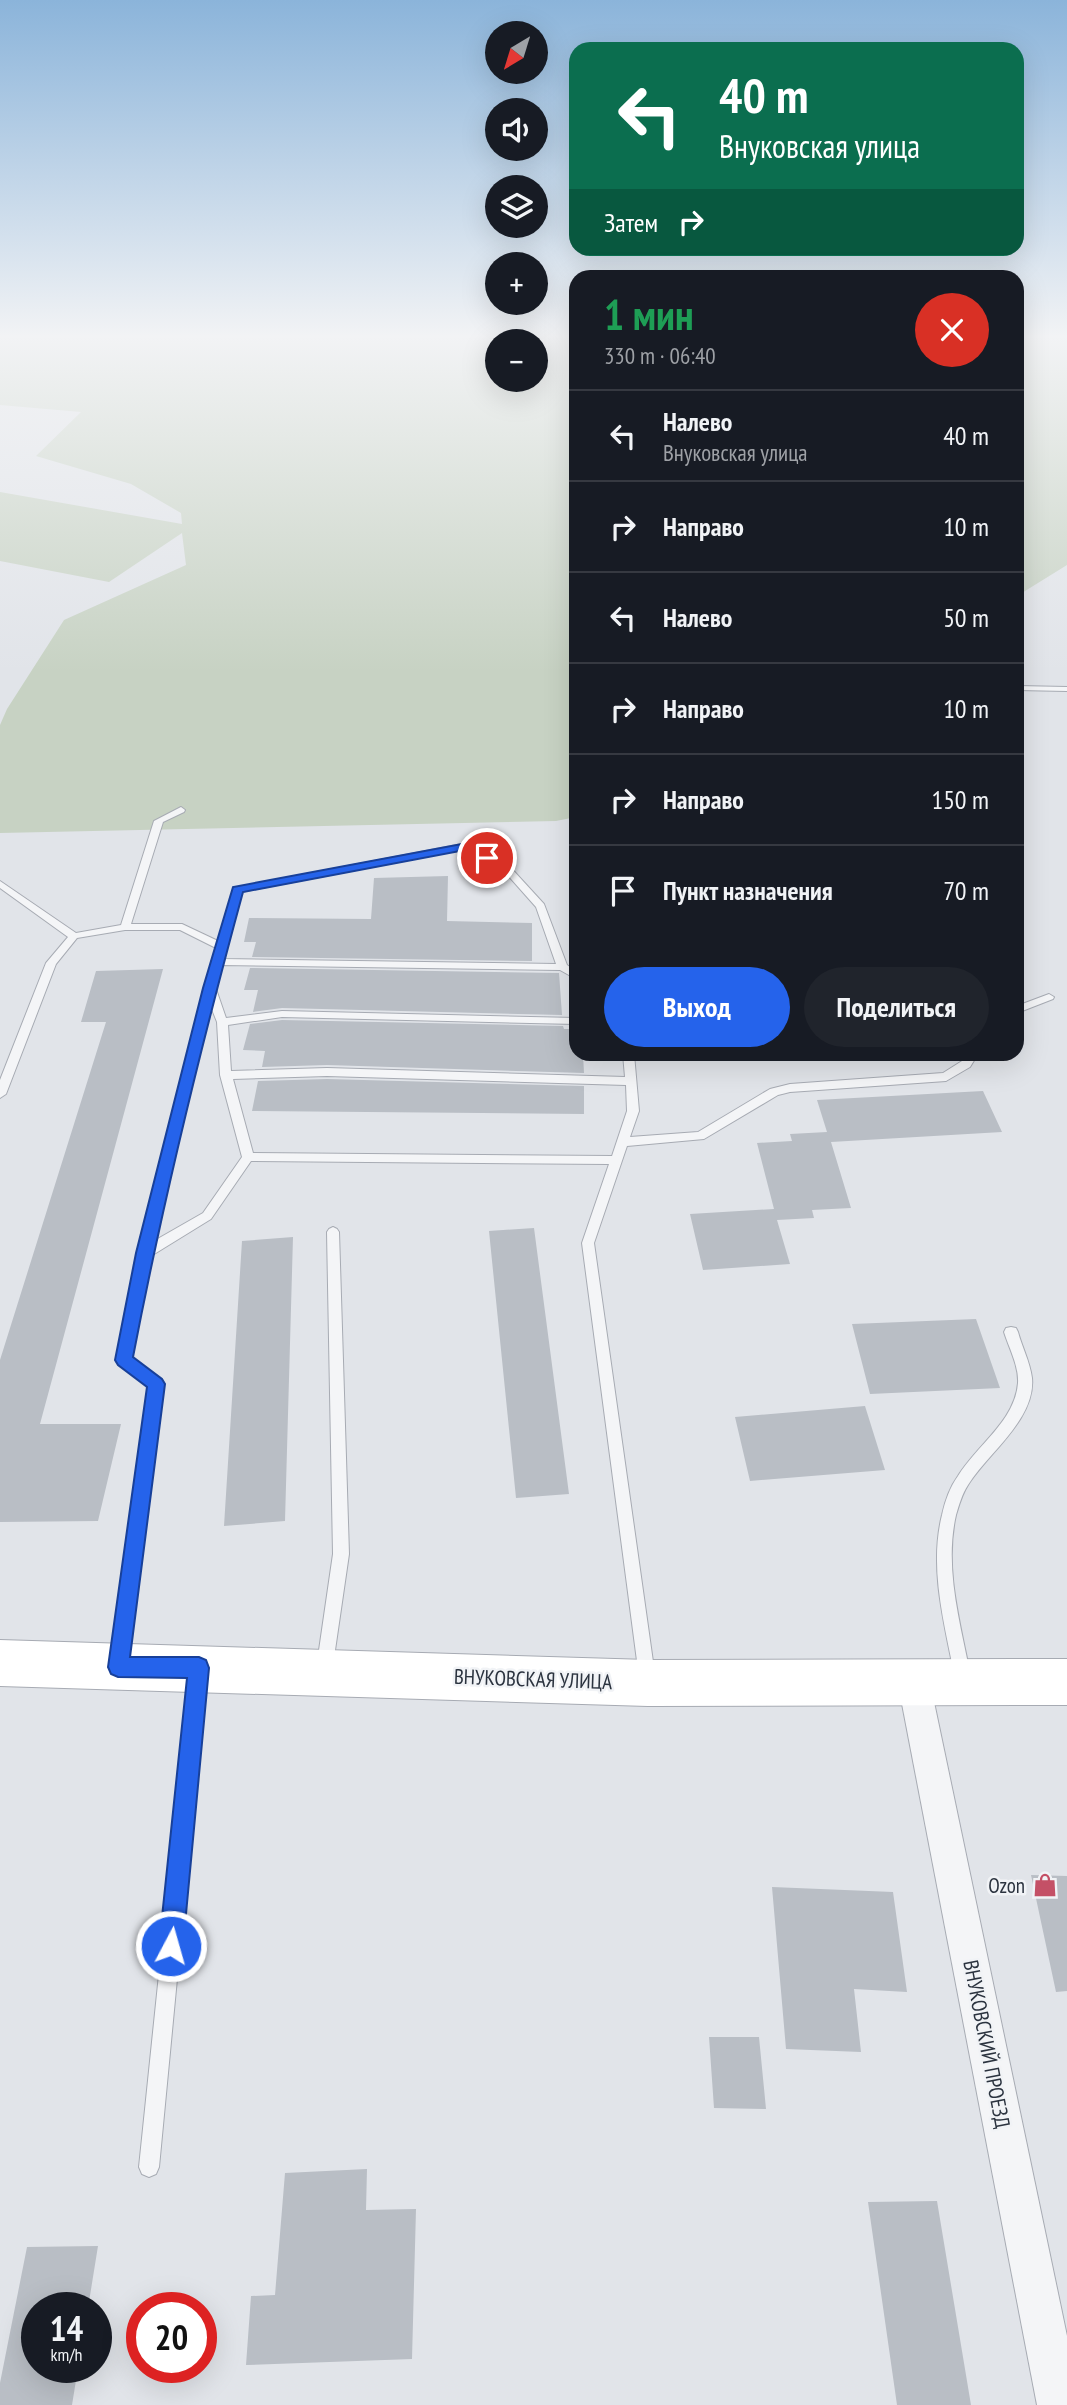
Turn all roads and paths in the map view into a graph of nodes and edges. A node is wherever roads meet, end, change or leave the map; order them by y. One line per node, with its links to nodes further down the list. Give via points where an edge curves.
1 (1024, 688): 2 (lane)
2 (1067, 689)
3 (181, 810): 5 (lane, via 159,821)
4 (0, 884): 6 (lane)
5 (125, 927): 6 (lane); 7 (lane, via 182,927)
6 (74, 936): 20 (lane, via 51,963)
7 (222, 947): 8 (lane); 9 (lane, via 237,890 467,846 508,870 541,906)
8 (217, 962): 9 (lane); 11 (lane)
9 (562, 967): 10 (lane)
10 (569, 972)
11 (210, 988): 15 (lane); 25 (lane)
12 (1049, 997): 13 (lane)
13 (1024, 1007)
14 (569, 1021): 15 (lane, via 282,1014)
15 (222, 1022): 18 (lane)
16 (630, 1061): 19 (lane)
17 (968, 1061): 21 (lane, via 946,1077 790,1088 774,1092 700,1136)
18 (226, 1074): 19 (lane, via 327,1072); 22 (lane)
19 (631, 1082): 21 (lane, via 633,1111)
20 (0, 1094)
21 (622, 1142): 23 (lane)
22 (248, 1157): 23 (lane); 25 (lane, via 207,1216)
23 (616, 1160): 32 (lane, via 588,1243)
24 (333, 1232): 30 (lane, via 341,1554)
25 (145, 1253): 28 (lane, via 124,1360 156,1384)
26 (1011, 1332): 34 (lane, via 1025,1383 1018,1407 957,1491 948,1522 943,1570)
27 (0, 1663): 28 (main road, ВНУКОВСКАЯ УЛИЦА)
28 (118, 1667): 29 (main road, ВНУКОВСКАЯ УЛИЦА)
29 (199, 1668): 30 (main road, ВНУКОВСКАЯ УЛИЦА); 35 (lane)
30 (324, 1671): 32 (main road, ВНУКОВСКАЯ УЛИЦА)
31 (1067, 1682): 34 (main road, ВНУКОВСКАЯ УЛИЦА)
32 (648, 1683): 33 (main road, ВНУКОВСКАЯ УЛИЦА)
33 (915, 1683): 34 (main road, ВНУКОВСКАЯ УЛИЦА); 36 (street, ВНУКОВСКИЙ ПРОЕЗД)
34 (963, 1683)
35 (149, 2167)
36 (1059, 2405)

